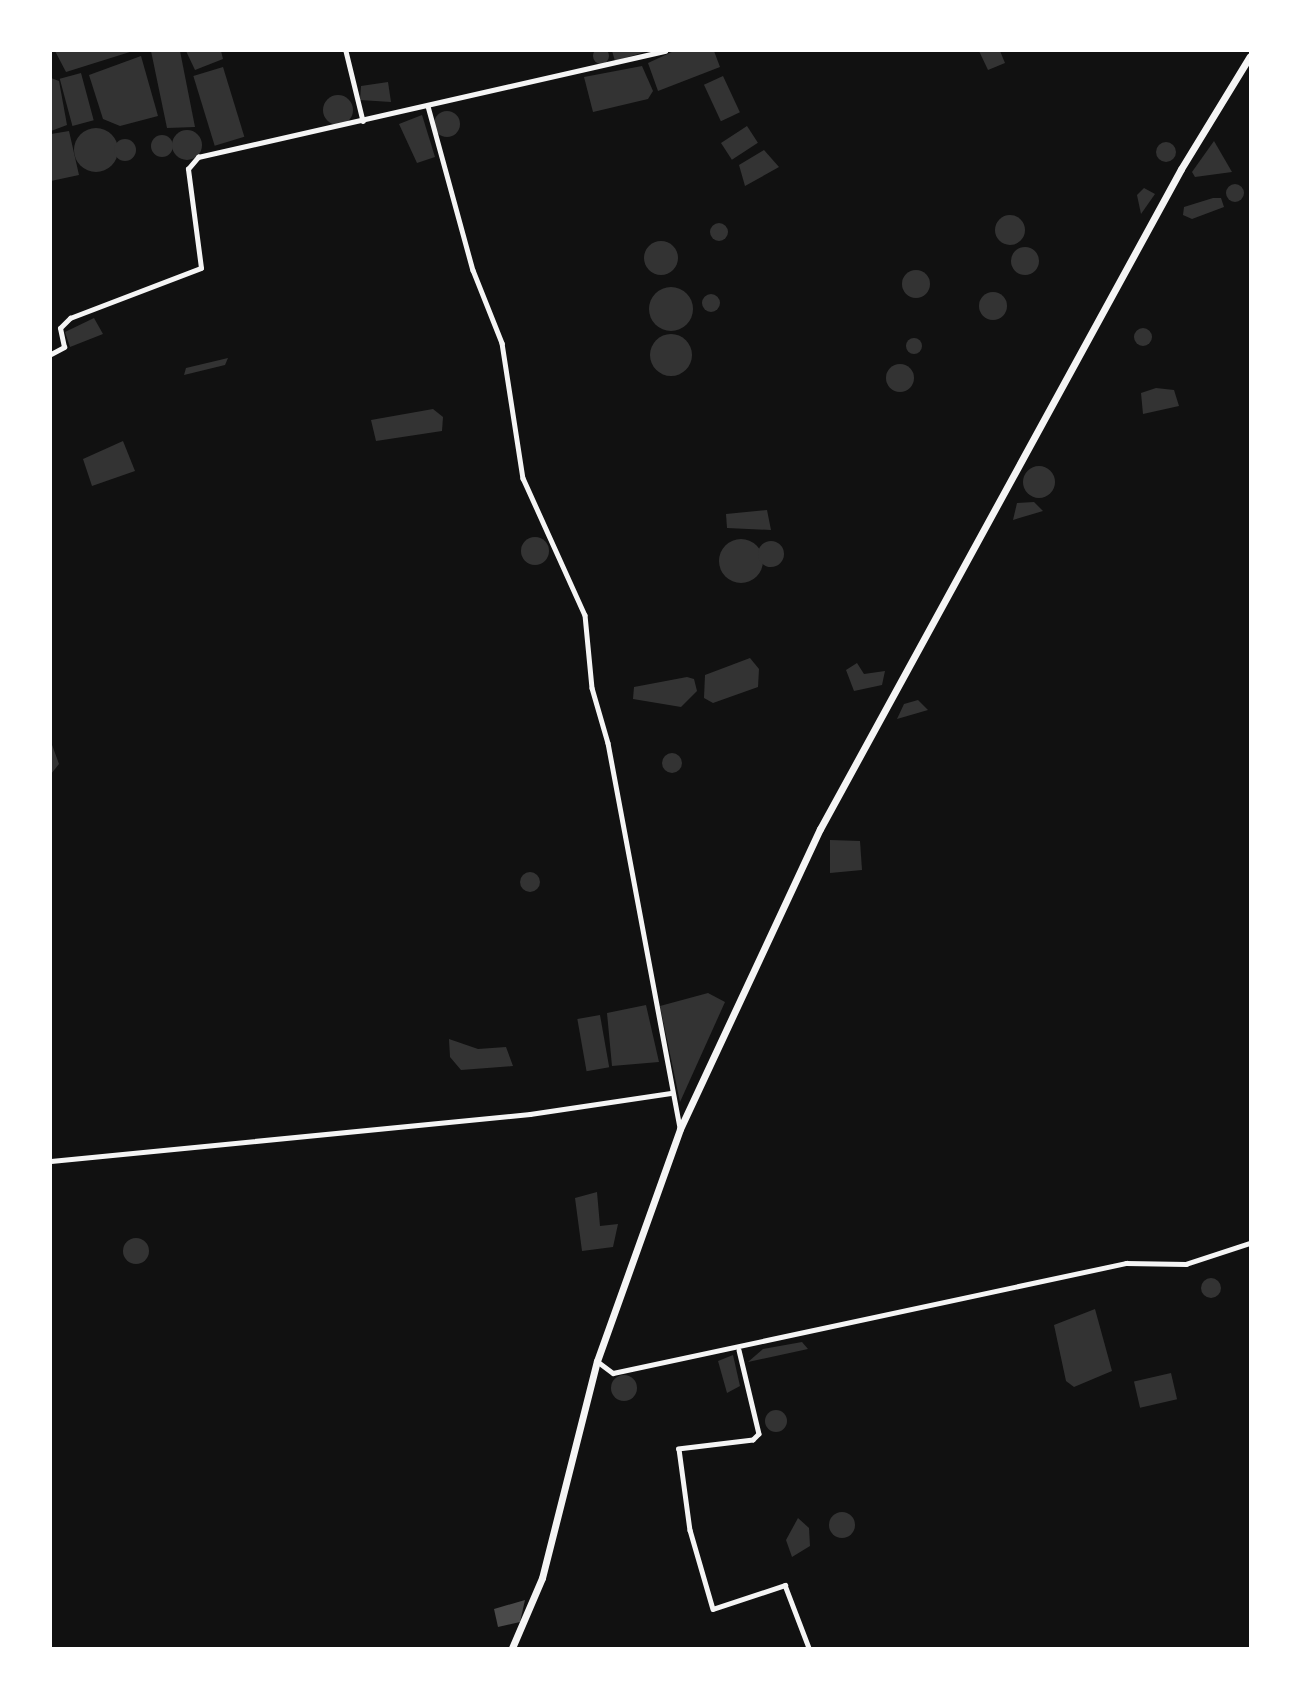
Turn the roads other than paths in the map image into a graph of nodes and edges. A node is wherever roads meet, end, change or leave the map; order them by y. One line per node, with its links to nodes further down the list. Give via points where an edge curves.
1 (346, 51): 5 (street)
2 (665, 51): 4 (street)
3 (1250, 56): 8 (main road, via 1181,169 820,830)
4 (428, 106): 5 (street); 7 (street, via 473,271 502,344 523,478 585,615 592,688 608,743)
5 (363, 121): 6 (street, via 198,157 188,169 201,268 70,318 60,328 64,347)
6 (51, 354)
7 (670, 1093): 8 (street); 9 (street, via 530,1114)
8 (680, 1129): 12 (main road)
9 (51, 1161)
10 (1250, 1243): 11 (street, via 1186,1264 1126,1263)
11 (739, 1350): 12 (street, via 613,1373); 14 (street, via 759,1434 753,1440 679,1450 690,1530 713,1609 785,1585)
12 (597, 1361): 13 (main road, via 542,1578)
13 (512, 1648)
14 (809, 1648)

